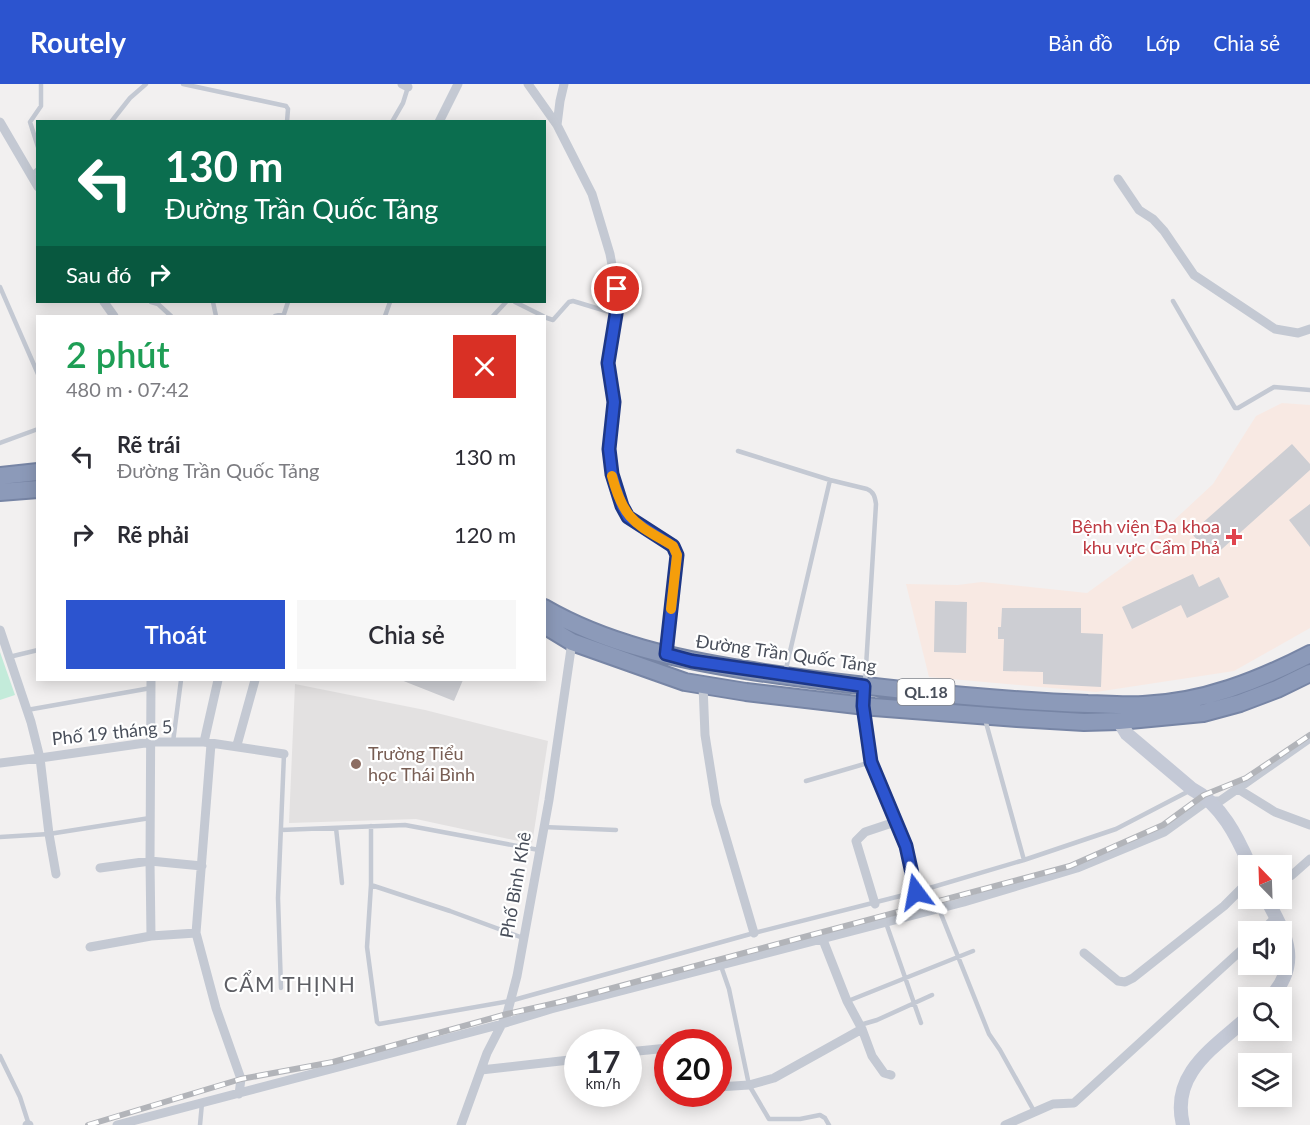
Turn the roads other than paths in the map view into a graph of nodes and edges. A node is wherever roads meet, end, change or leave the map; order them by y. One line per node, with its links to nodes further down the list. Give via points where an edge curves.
1 (41, 84): 15 (lane, via 41,106 30,122)
2 (146, 84): 9 (lane)
3 (183, 84): 7 (lane)
4 (458, 84): 12 (street)
5 (528, 84): 14 (street)
6 (564, 84): 14 (street)
7 (197, 85): 10 (lane, via 286,106)
8 (405, 85): 11 (lane, via 403,103)
9 (113, 120)
10 (287, 120)
11 (393, 120)
12 (440, 120)
13 (0, 122): 16 (street)
14 (557, 125): 24 (street, via 592,194 610,254 617,289)
15 (36, 141)
16 (34, 172)
17 (1118, 179): 30 (street, via 1139,210 1164,231 1194,275 1275,329 1298,333)
18 (0, 287): 31 (lane)
19 (1173, 301): 32 (lane, via 1235,408 1274,387)
20 (154, 303): 25 (lane)
21 (288, 303): 26 (lane, via 284,314)
22 (505, 303): 27 (lane)
23 (517, 303): 28 (lane)
24 (616, 314): 29 (lane, via 573,301 553,320); 46 (street, via 608,363 614,402 609,449 612,474 628,517 673,546 677,555)
25 (170, 315)
26 (280, 315)
27 (494, 315)
28 (540, 315)
29 (546, 318)
30 (1310, 328)
31 (36, 369)
32 (1310, 390)
33 (36, 430): 34 (lane)
34 (0, 443)
35 (738, 451): 38 (lane)
36 (36, 472): 37 (highway)
37 (0, 476)
38 (830, 480): 50 (lane); 56 (lane, via 867,489 875,496)
39 (36, 489): 40 (highway)
40 (0, 492)
41 (546, 609): 46 (highway, Đường Trần Quốc Tảng / QL.18, via 632,647)
42 (546, 626): 44 (highway, Đường Trần Quốc Tảng / QL.18)
43 (0, 630): 48 (street, Phố 19 tháng 5)
44 (572, 642): 55 (highway, Đường Trần Quốc Tảng / QL.18); 79 (street, Phố Bình Khê)
45 (36, 650): 48 (lane)
46 (666, 654): 50 (highway, Đường Trần Quốc Tảng / QL.18)
47 (1310, 654): 57 (highway, Đường Trần Quốc Tảng / QL.18)
48 (9, 657): 59 (street, Phố 19 tháng 5)
49 (1310, 673): 57 (highway, Đường Trần Quốc Tảng / QL.18)
50 (784, 676): 56 (highway, Đường Trần Quốc Tảng / QL.18)
51 (181, 681): 64 (lane)
52 (218, 681): 65 (street)
53 (255, 681): 66 (street)
54 (151, 684): 59 (lane); 63 (street)
55 (703, 685): 58 (highway, Đường Trần Quốc Tảng / QL.18); 105 (street, via 705,735 716,804)
56 (864, 686): 57 (highway, Đường Trần Quốc Tảng / QL.18, via 1028,702 1143,705); 58 (highway)
57 (1261, 686): 61 (highway, Đường Trần Quốc Tảng / QL.18, via 1240,703 1203,713)
58 (863, 706): 60 (highway, Đường Trần Quốc Tảng / QL.18); 69 (lane)
59 (27, 711): 68 (street, Phố 19 tháng 5)
60 (984, 716): 61 (highway, Đường Trần Quốc Tảng / QL.18); 88 (lane)
61 (1119, 721): 72 (street, via 1127,734)
62 (1310, 738): 73 (street)
63 (152, 742): 64 (street, Phố 19 tháng 5); 68 (street, Phố 19 tháng 5); 75 (street)
64 (173, 742): 65 (street, Phố 19 tháng 5)
65 (207, 743): 66 (street, Phố 19 tháng 5); 90 (street)
66 (237, 746): 67 (street, Phố 19 tháng 5)
67 (284, 754): 81 (lane)
68 (40, 758): 70 (street); 83 (street)
69 (871, 762): 71 (lane); 76 (lane)
70 (0, 763)
71 (806, 781)
72 (1192, 789): 74 (street); 88 (lane, via 1116,830)
73 (1238, 789): 74 (street, via 1220,801); 77 (street, via 1275,812)
74 (1207, 801): 86 (street, via 1224,816); 99 (street, via 1164,832 1109,856)
75 (150, 818): 83 (lane); 89 (street)
76 (895, 822): 96 (lane, via 906,846); 98 (street, via 865,832 856,841)
77 (1310, 825)
78 (371, 826): 80 (lane); 85 (lane, via 405,825); 95 (lane)
79 (543, 826): 82 (lane); 85 (street, Phố Bình Khê)
80 (336, 828): 81 (lane); 94 (lane)
81 (282, 830): 117 (lane, via 278,898)
82 (616, 830)
83 (49, 834): 84 (lane); 92 (street)
84 (0, 837)
85 (539, 850): 107 (street, Phố Bình Khê)
86 (1245, 855)
87 (1310, 859): 93 (street)
88 (1024, 860): 96 (lane)
89 (150, 861): 90 (street); 91 (street); 106 (street)
90 (202, 866): 104 (street)
91 (100, 868)
92 (56, 874)
93 (1292, 875)
94 (342, 883)
95 (371, 885): 107 (lane); 119 (lane, via 367,947 378,1023)
96 (916, 892): 98 (lane)
97 (1238, 892): 111 (street, via 1125,982 1118,981)
98 (875, 904): 105 (lane)
99 (939, 909): 103 (street); 113 (lane)
100 (1272, 909): 101 (street)
101 (1276, 917): 102 (street); 116 (street, via 1287,939 1288,964)
102 (1272, 921)
103 (886, 923): 108 (street); 115 (lane)
104 (196, 933): 106 (street); 132 (street, via 241,1079)
105 (754, 933): 119 (lane)
106 (151, 936): 109 (street)
107 (523, 938): 119 (street, Phố Bình Khê)
108 (823, 940): 114 (street); 120 (street)
109 (90, 947)
110 (973, 951): 113 (lane)
111 (1084, 953)
112 (1238, 953): 134 (street, via 1074,1103 1053,1104)
113 (957, 957): 115 (lane); 134 (lane, via 989,1034)
114 (721, 966): 123 (street); 130 (lane)
115 (905, 978): 120 (lane); 121 (lane)
116 (1277, 987)
117 (281, 988)
118 (932, 995): 121 (lane)
119 (510, 1001): 123 (street, Phố Bình Khê)
120 (847, 1001): 125 (street)
121 (914, 1003): 122 (lane); 125 (lane)
122 (921, 1023)
123 (502, 1024): 128 (street, Phố Bình Khê); 132 (street)
124 (1238, 1026): 143 (street, via 1188,1075 1181,1099)
125 (861, 1027): 129 (street, via 878,1066); 130 (street, via 774,1078)
126 (0, 1056): 136 (lane, via 20,1097)
127 (564, 1061): 128 (street)
128 (481, 1070): 139 (street, Phố Bình Khê)
129 (891, 1075)
130 (749, 1085): 131 (street); 135 (lane)
131 (732, 1086)
132 (239, 1094): 133 (street)
133 (202, 1103): 137 (street); 138 (lane)
134 (1035, 1111): 142 (street)
135 (769, 1119): 140 (lane); 141 (lane, via 820,1115)
136 (28, 1125)
137 (117, 1125)
138 (200, 1125)
139 (461, 1125)
140 (772, 1125)
141 (829, 1125)
142 (1005, 1125)
143 (1183, 1125)

